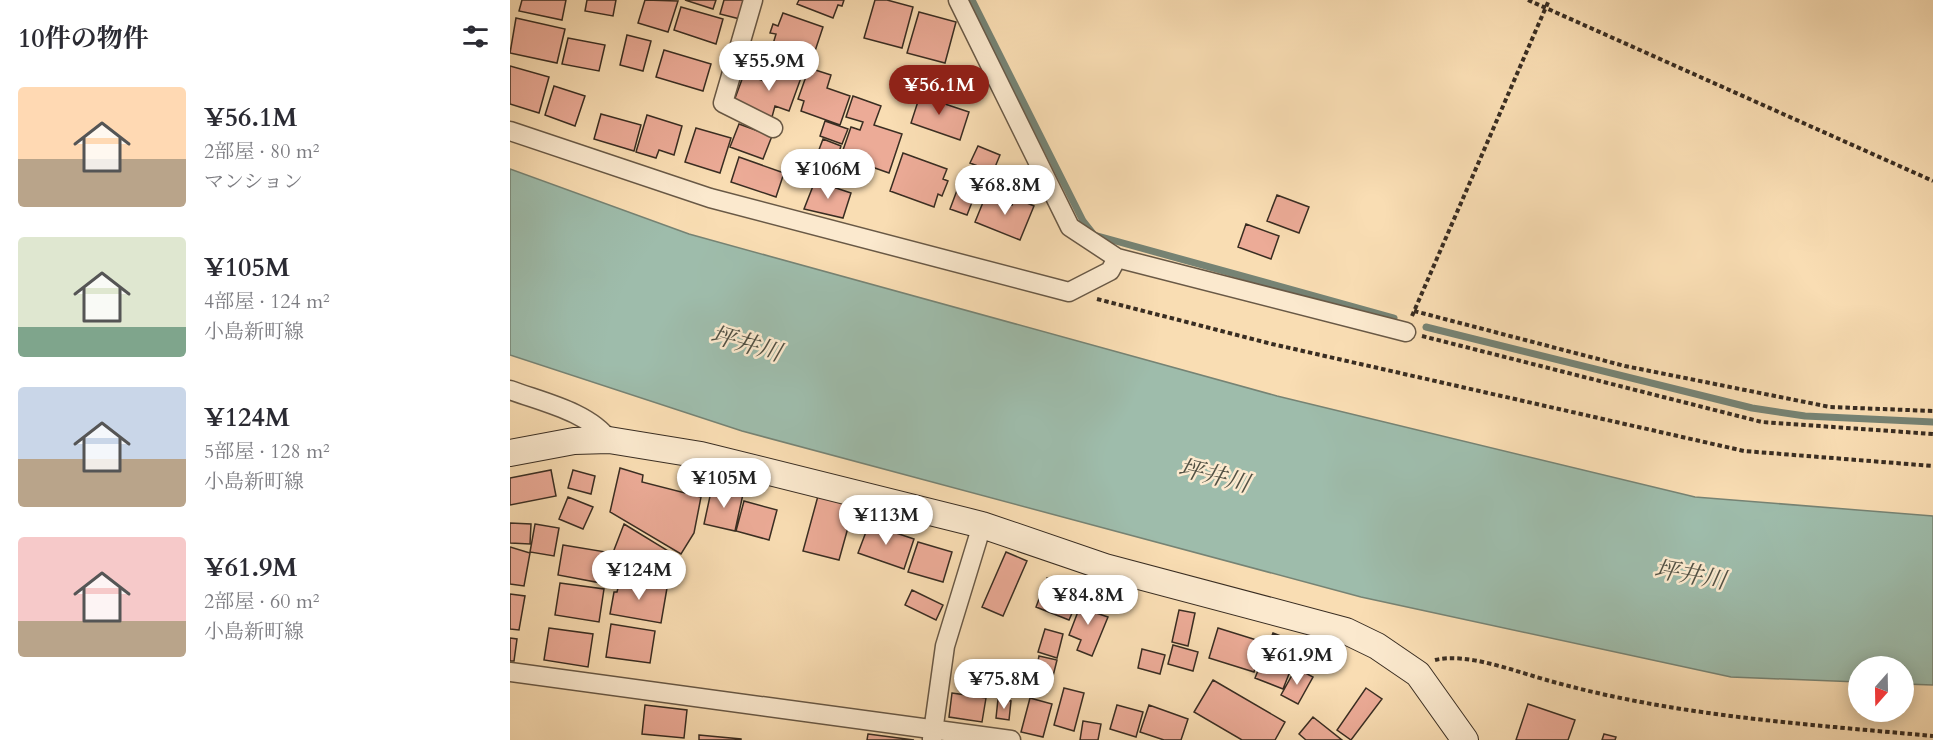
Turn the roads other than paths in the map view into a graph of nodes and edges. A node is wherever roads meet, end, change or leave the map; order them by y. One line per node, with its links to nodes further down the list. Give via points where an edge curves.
1 (753, 0): 3 (street, via 723,103)
2 (958, 0): 5 (street, via 1070,228)
3 (773, 128)
4 (510, 131): 5 (street, via 710,198 1069,292 1110,271)
5 (1117, 258): 6 (street)
6 (1406, 332)
7 (510, 390): 8 (street, via 583,419 600,428)
8 (609, 440): 9 (main road, via 573,441); 10 (main road, via 772,471)
9 (510, 453)
10 (981, 525): 12 (street, via 945,646); 14 (main road, via 1105,567 1346,631 1377,646 1418,674)
11 (510, 672): 12 (street)
12 (932, 734): 13 (street)
13 (1011, 740)
14 (1465, 740)

